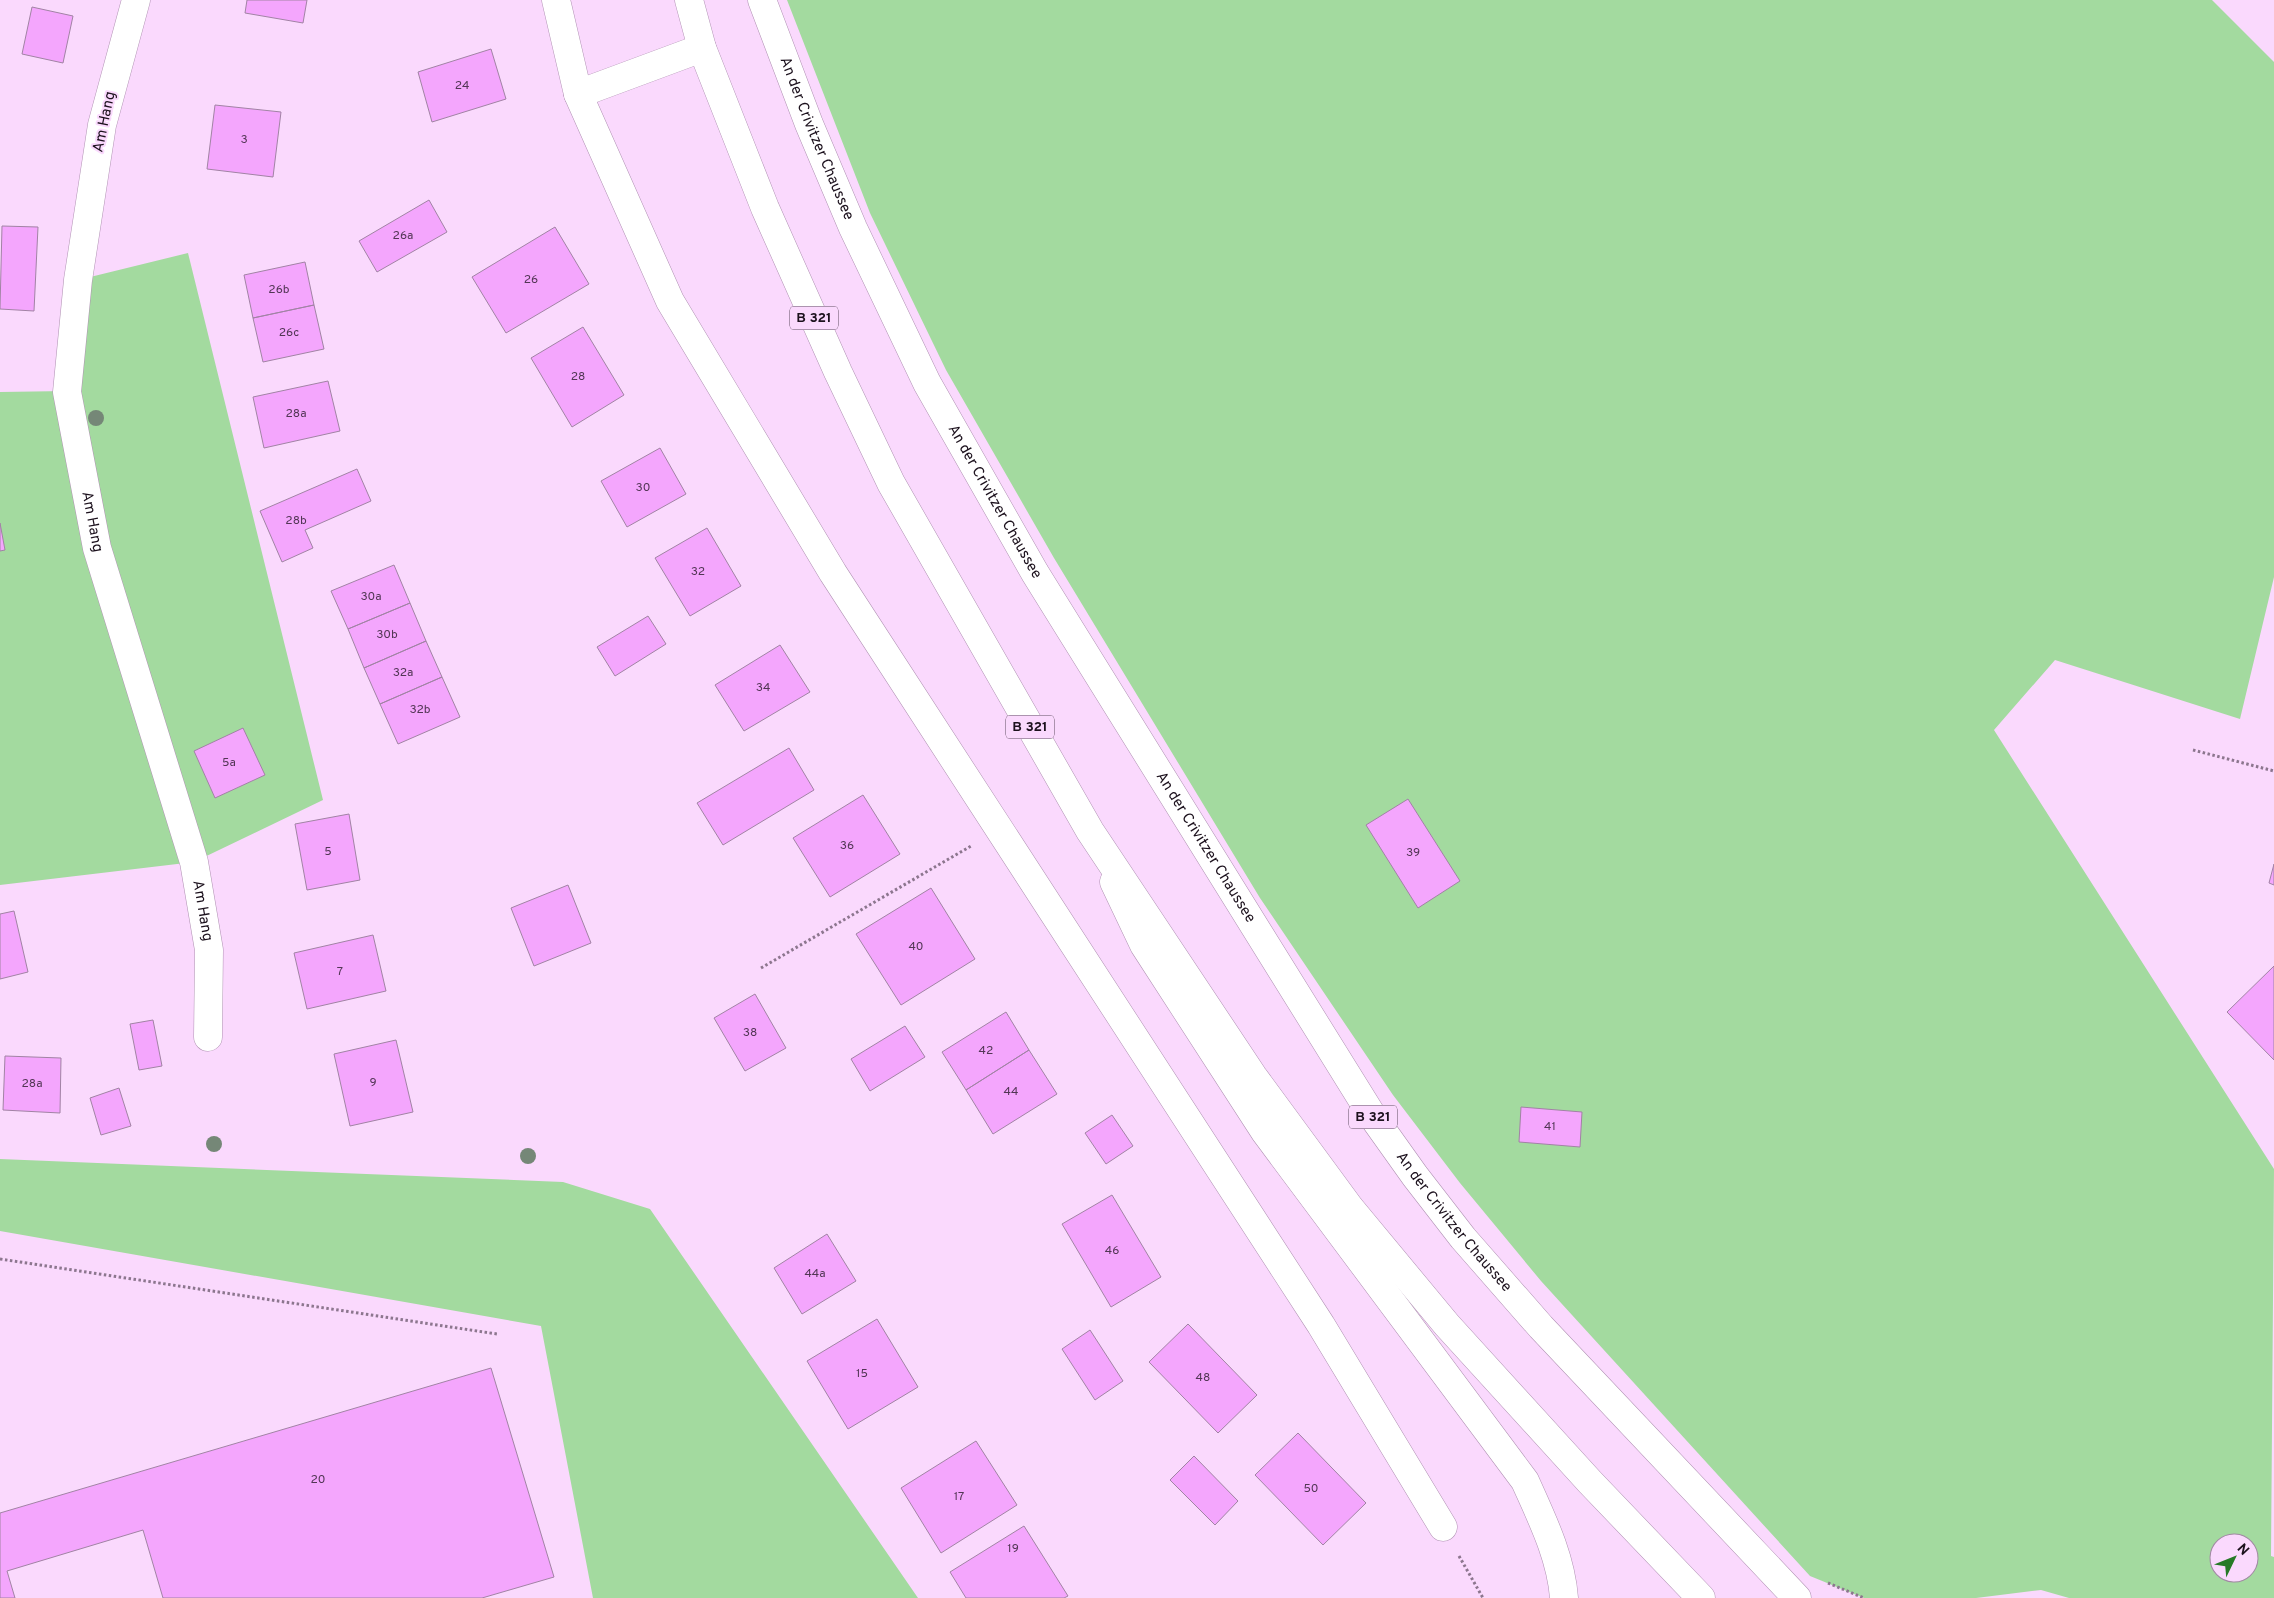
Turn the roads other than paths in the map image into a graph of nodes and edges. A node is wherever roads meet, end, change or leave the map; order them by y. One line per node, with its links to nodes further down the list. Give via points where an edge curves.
1 (136, 0): 8 (street, Am Hang, via 102,126 78,280 67,392 97,548 194,862 209,950)
2 (556, 0): 6 (street)
3 (689, 0): 5 (street, B 321)
4 (762, 0): 12 (street, An der Crivitzer Chaussee / B 321, via 853,228 927,382 1035,573 1373,1117 1464,1238 1541,1327)
5 (702, 48): 6 (street); 7 (street, B 321, via 765,208 891,483)
6 (578, 94): 9 (street, via 670,302 833,573 1321,1324)
7 (1090, 831): 10 (street, B 321, via 1144,945 1265,1132 1525,1481 1546,1528 1562,1578); 11 (street, B 321, via 1253,1076 1350,1208 1453,1332)
8 (208, 1037)
9 (1443, 1527)
10 (1564, 1598)
11 (1701, 1598)
12 (1797, 1598)

